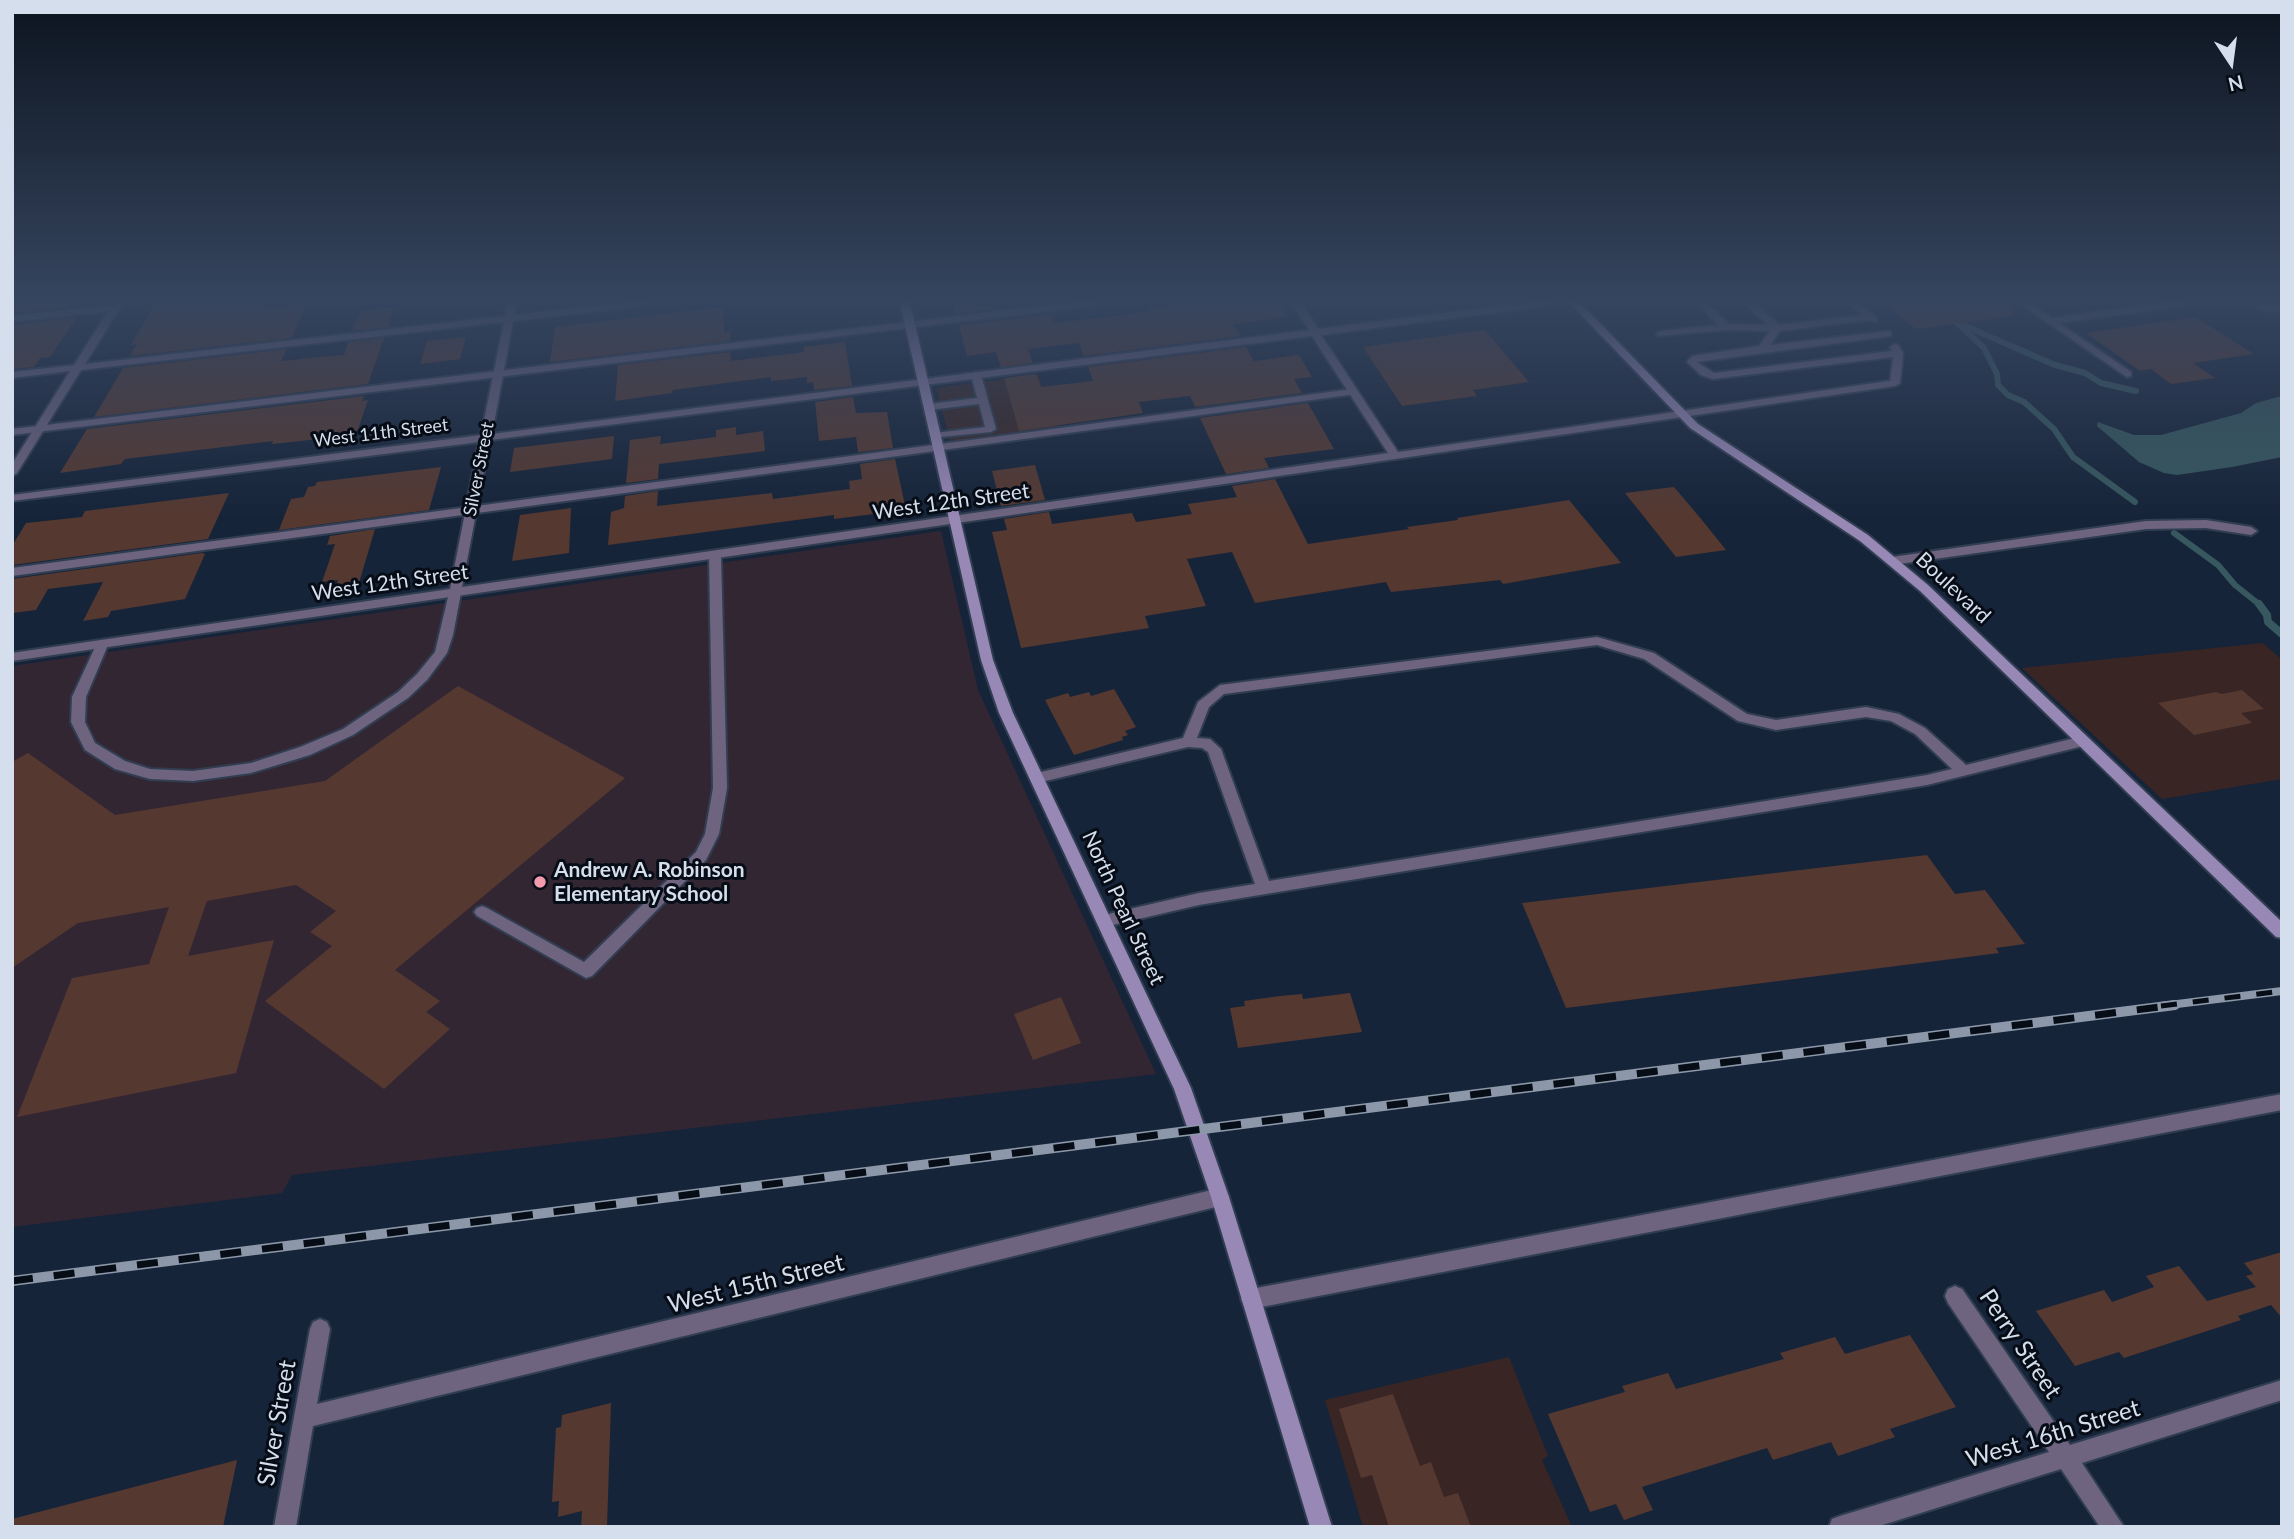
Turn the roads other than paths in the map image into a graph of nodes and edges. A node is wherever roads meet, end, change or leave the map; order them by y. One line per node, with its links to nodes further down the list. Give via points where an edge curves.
1 (498, 374): 16 (street, Silver Street)
2 (73, 375): 14 (street)
3 (491, 375): 14 (street)
4 (921, 375): 9 (street, North Pearl Street)
5 (976, 375): 9 (street, West 11th Street); 11 (street)
6 (1341, 375): 10 (street)
7 (1644, 375): 13 (street, Boulevard)
8 (1896, 375): 13 (street, West 12th Street, via 1895,383)
9 (923, 382): 12 (street, North Pearl Street); 16 (street, West 11th Street)
10 (1352, 392): 17 (street); 18 (street)
11 (983, 400): 12 (street); 17 (street, via 991,429)
12 (929, 407): 17 (street, North Pearl Street)
13 (1682, 415): 18 (street, West 12th Street); 25 (street, Boulevard)
14 (40, 429): 15 (street); 19 (street)
15 (12, 432)
16 (485, 438): 20 (street, West 11th Street); 21 (street, Silver Street)
17 (936, 442): 21 (street); 22 (street, North Pearl Street)
18 (1395, 456): 22 (street, West 12th Street)
19 (12, 472)
20 (12, 498)
21 (471, 510): 26 (street); 27 (street, Silver Street)
22 (955, 521): 24 (street, West 12th Street); 33 (street, North Pearl Street, via 987,660)
23 (2251, 531): 25 (street, via 2206,524 2146,525)
24 (715, 556): 27 (street, West 12th Street); 35 (street, via 720,788 712,834 701,856 586,971)
25 (1892, 561): 30 (street, Boulevard)
26 (12, 572)
27 (455, 593): 28 (street, West 12th Street); 28 (street, Silver Street, via 441,653 422,677 377,715 348,732 251,768 193,776 150,774 120,765 90,746 78,722 79,697)
28 (102, 645): 29 (street, West 12th Street)
29 (12, 657)
30 (2083, 741): 32 (street); 37 (street, Boulevard)
31 (1188, 742): 32 (street, via 1203,705 1220,690 1597,640 1649,656 1743,718 1776,725 1866,712 1894,717 1920,731); 33 (street); 34 (street, via 1214,749)
32 (1964, 771): 34 (street)
33 (1037, 778): 36 (street, North Pearl Street)
34 (1264, 888): 36 (street)
35 (482, 912)
36 (1104, 921): 39 (street, North Pearl Street, via 1182,1088)
37 (2282, 932)
38 (2282, 1102): 41 (street)
39 (1220, 1197): 41 (street, North Pearl Street); 44 (street, West 15th Street)
40 (1955, 1296): 45 (street, Perry Street)
41 (1251, 1299): 47 (street, North Pearl Street)
42 (320, 1329): 44 (street, Silver Street)
43 (2282, 1390): 45 (street, West 16th Street)
44 (303, 1418): 46 (street, Silver Street)
45 (2066, 1457): 48 (street, West 16th Street); 49 (street, Perry Street)
46 (285, 1527)
47 (1321, 1527)
48 (1840, 1527)
49 (2113, 1527)

